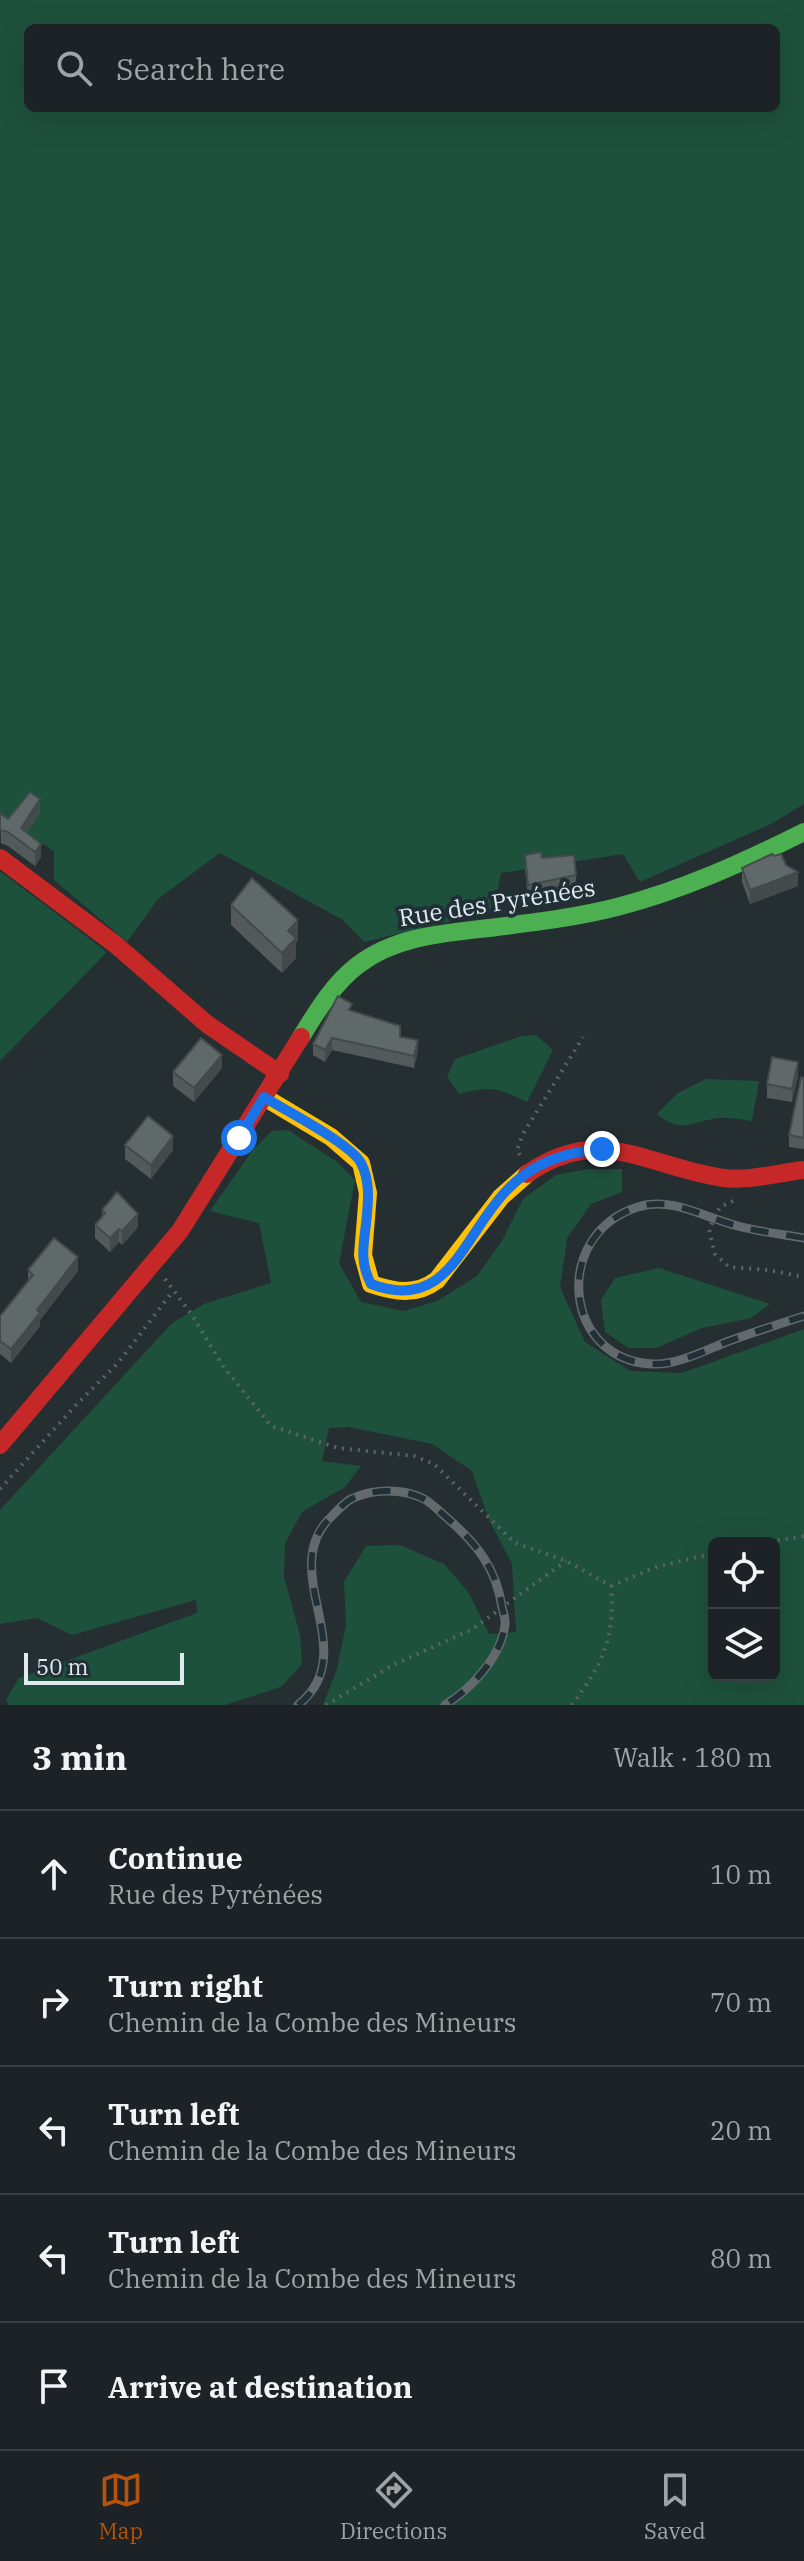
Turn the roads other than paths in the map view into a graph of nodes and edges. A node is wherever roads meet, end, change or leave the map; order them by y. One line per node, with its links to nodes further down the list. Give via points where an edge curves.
1 (804, 832): 3 (street, Rue des Pyrénées, via 678,888 615,907 424,937 370,954 334,985)
2 (0, 858): 3 (street, via 116,945 207,1024)
3 (280, 1074): 4 (street, Rue des Pyrénées)
4 (264, 1097): 5 (street, via 360,1161 368,1198 362,1260 371,1284 390,1291 425,1288 446,1272 508,1188 530,1170 574,1152 624,1150 738,1179); 6 (street, Rue des Pyrénées, via 203,1198 155,1264)
5 (804, 1170)
6 (0, 1445)

